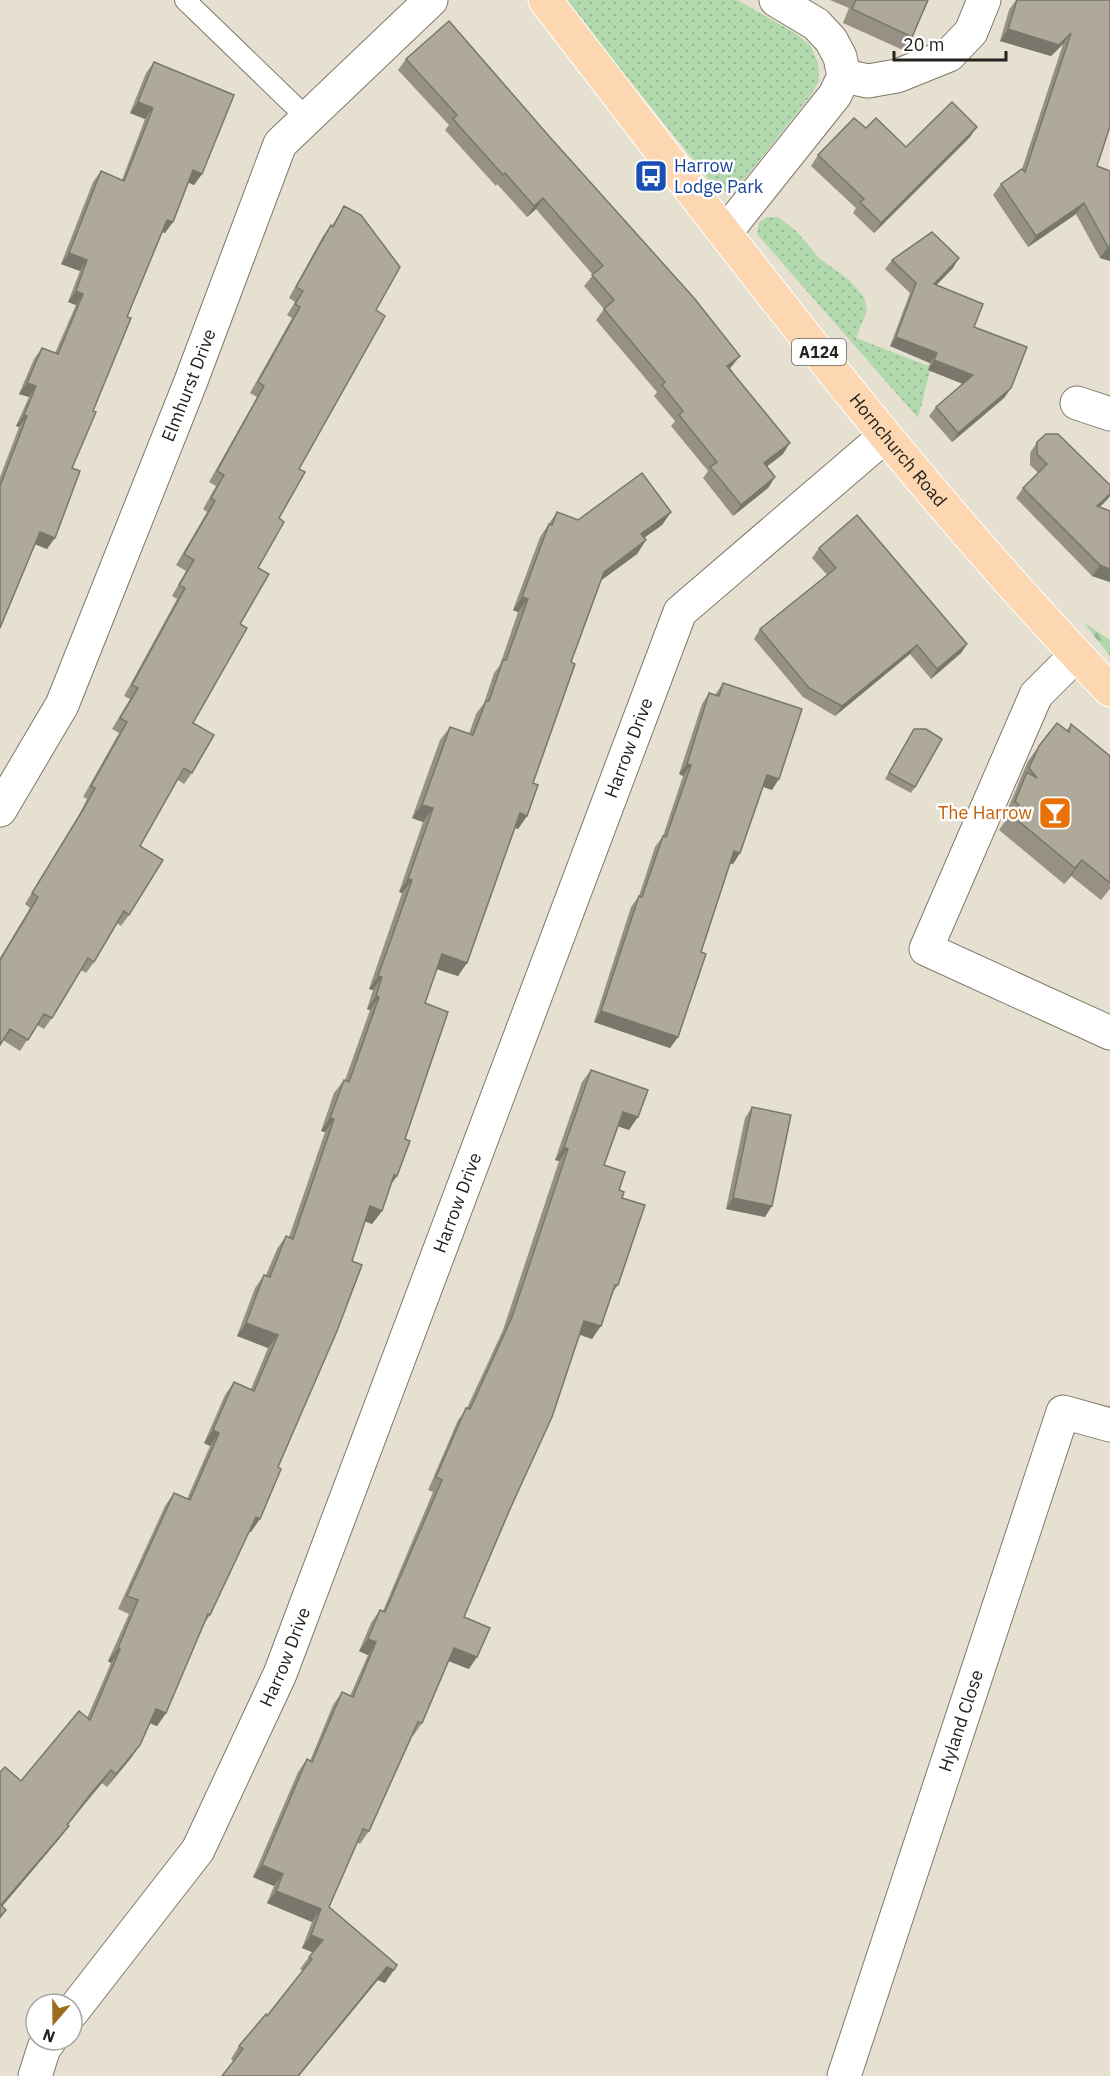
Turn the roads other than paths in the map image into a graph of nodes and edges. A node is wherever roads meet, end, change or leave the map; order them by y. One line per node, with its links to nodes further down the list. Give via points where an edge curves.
1 (185, 0): 7 (lane)
2 (431, 0): 7 (street, Elmhurst Drive)
3 (545, 0): 8 (main road, Hornchurch Road / A124)
4 (776, 0): 6 (street, via 816,24 831,40)
5 (984, 0): 6 (street, via 971,32 949,55 897,76 868,81)
6 (844, 76): 8 (street, via 835,95)
7 (307, 118): 14 (street, Elmhurst Drive, via 280,144 62,705)
8 (725, 233): 11 (main road, Hornchurch Road / A124)
9 (1077, 403): 10 (street)
10 (1110, 414)
11 (885, 436): 12 (main road, Hornchurch Road / A124); 17 (street, Harrow Drive, via 680,612 279,1674 198,1850)
12 (1076, 655): 13 (main road, Hornchurch Road / A124); 15 (street, via 1036,695 926,948)
13 (1110, 690)
14 (0, 810)
15 (1110, 1033)
16 (1110, 1425): 20 (street, Hyland Close, via 1064,1412)
17 (84, 1997)
18 (43, 2052): 19 (street)
19 (35, 2076)
20 (844, 2076)

